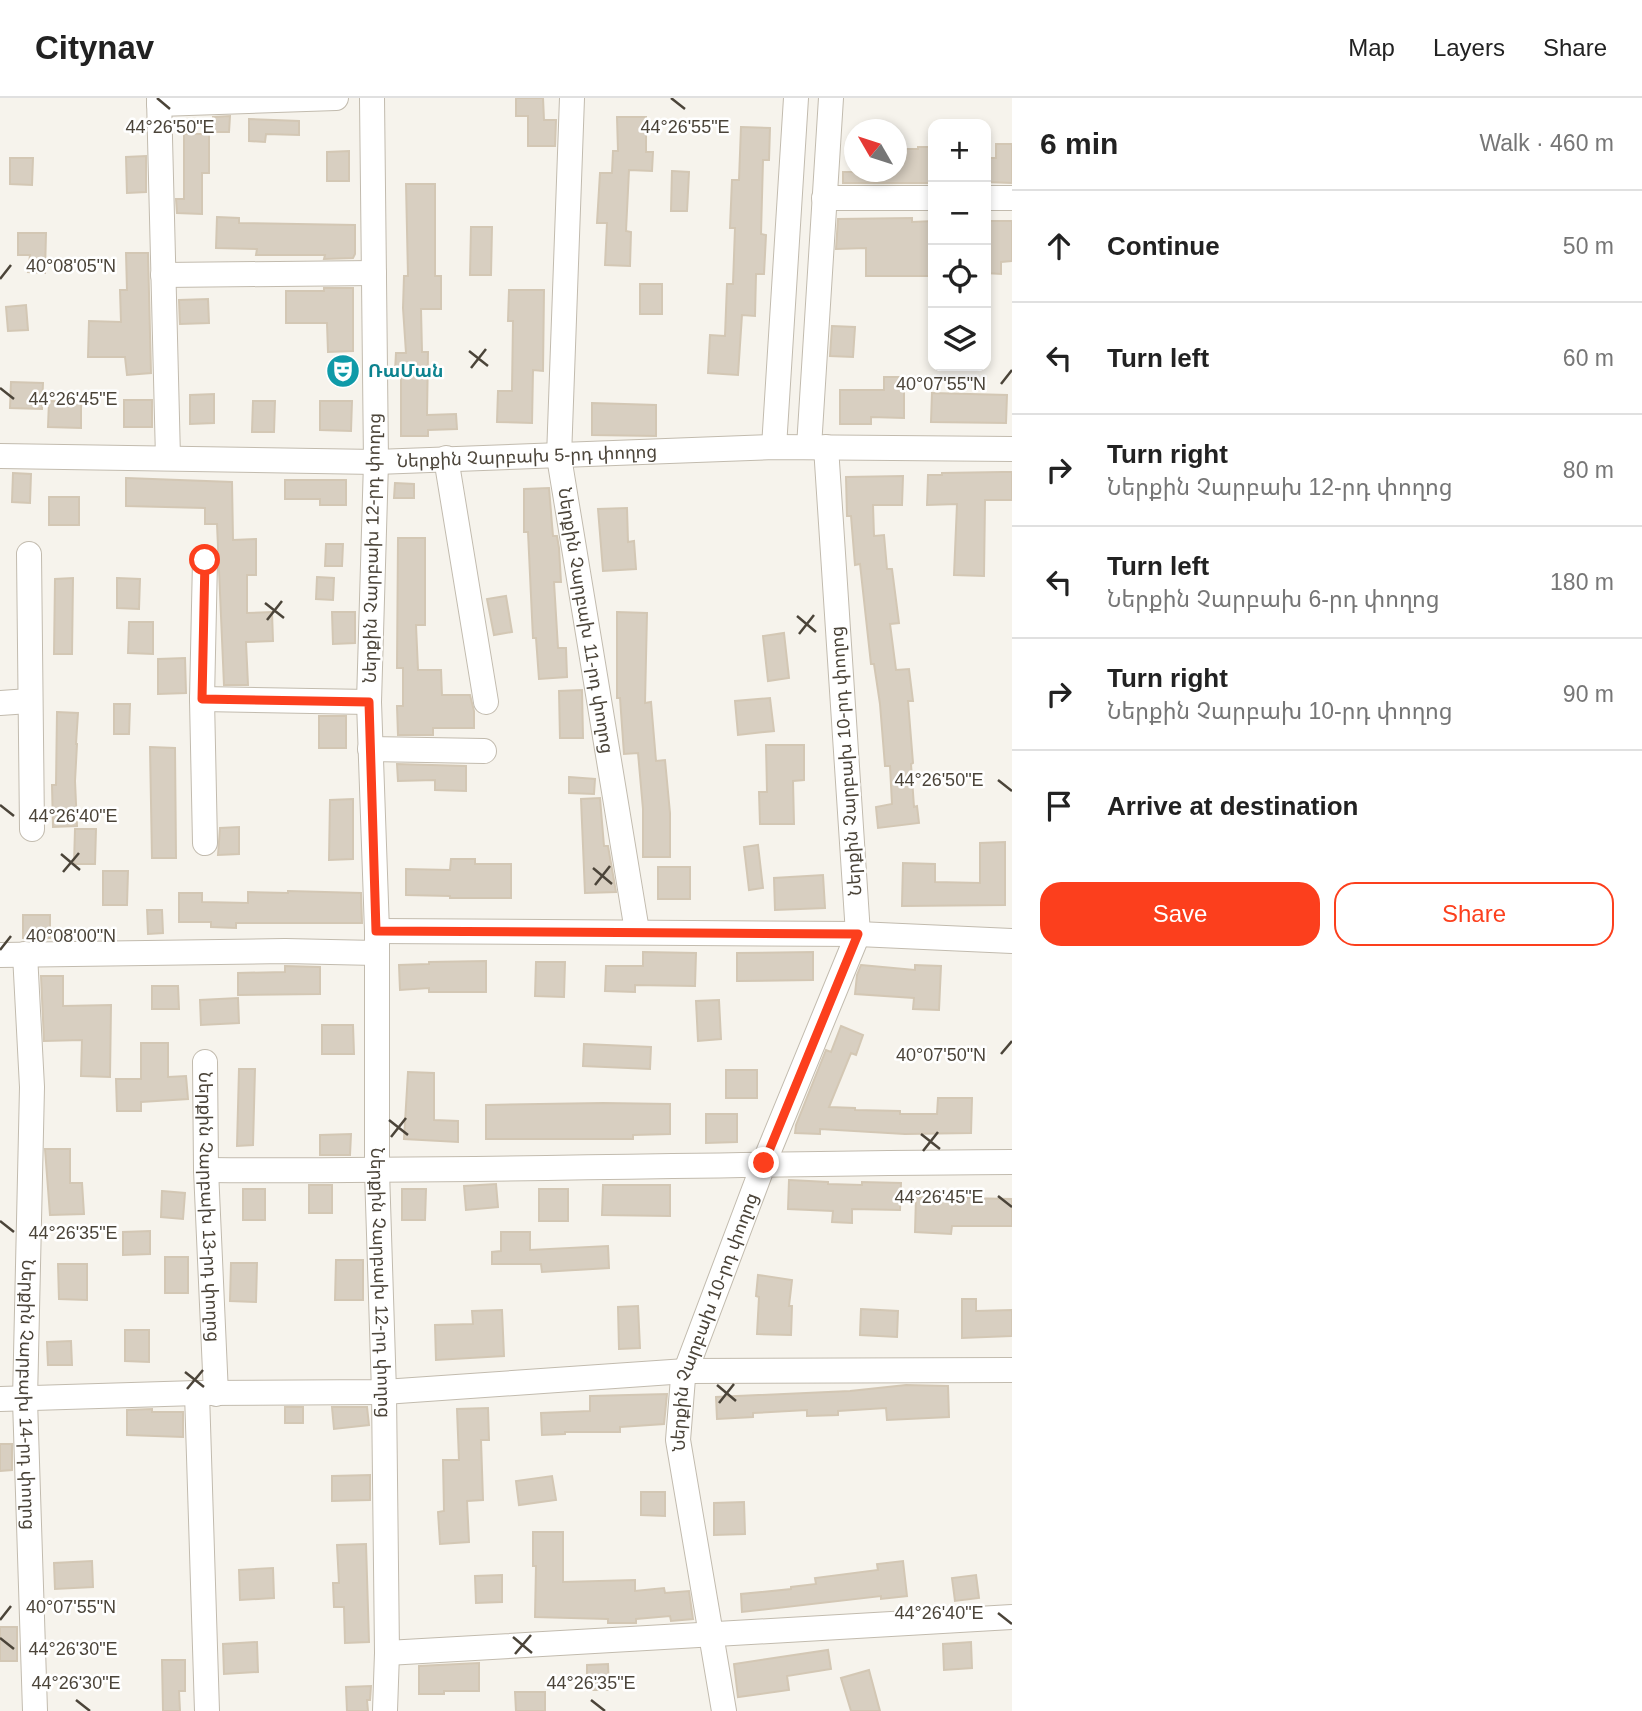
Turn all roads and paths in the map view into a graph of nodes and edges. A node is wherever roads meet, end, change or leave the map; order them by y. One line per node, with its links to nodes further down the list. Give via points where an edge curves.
1 (336, 98): 6 (street)
2 (372, 98): 11 (street, Ներքին Չարբախ 12-րդ փողոց)
3 (572, 98): 17 (street, Ներքին Չարբախ 11-րդ փողոց)
4 (796, 98): 13 (street)
5 (831, 98): 7 (street, Ներքին Չարբախ 10-րդ փողոց)
6 (159, 101): 12 (street)
7 (824, 198): 8 (street); 14 (street, Ներքին Չարբախ 10-րդ փողոց)
8 (928, 198)
9 (991, 198): 10 (street)
10 (1012, 198)
11 (374, 273): 12 (street); 20 (street, Ներքին Չարբախ 12-րդ փողոց)
12 (163, 275): 18 (street)
13 (774, 447): 14 (street, Ներքին Չարբախ 5-րդ փողոց); 17 (street, Ներքին Չարբախ 5-րդ փողոց)
14 (817, 447): 15 (street, Ներքին Չարբախ 5-րդ փողոց); 33 (street, Ներքին Չարբախ 10-րդ փողոց)
15 (1012, 449)
16 (0, 456): 18 (street, Ներքին Չարբախ 5-րդ փողոց)
17 (559, 457): 19 (street, Ներքին Չարբախ 5-րդ փողոց); 32 (street, Ներքին Չարբախ 11-րդ փողոց)
18 (168, 458): 20 (street, Ներքին Չարբախ 5-րդ փողոց)
19 (446, 458): 20 (street, Ներքին Չարբախ 5-րդ փողոց); 26 (street)
20 (376, 462): 25 (street, Ներքին Չարբախ 12-րդ փողոց)
21 (30, 554): 24 (street)
22 (205, 560): 23 (street)
23 (202, 699): 25 (street); 31 (street)
24 (29, 701): 27 (street); 30 (street)
25 (369, 702): 28 (street, Ներքին Չարբախ 12-րդ փողոց)
26 (486, 702)
27 (0, 703)
28 (370, 749): 29 (street); 35 (street, Ներքին Չարբախ 12-րդ փողոց)
29 (484, 751)
30 (32, 829)
31 (205, 843)
32 (636, 931): 33 (street); 35 (street)
33 (858, 934): 34 (street); 39 (street, Ներքին Չարբախ 10-րդ փողոց)
34 (1012, 941)
35 (376, 942): 36 (street); 41 (street, Ներքին Չարբախ 12-րդ փողոց)
36 (12, 954): 47 (street, Ներքին Չարբախ 14-րդ փողոց, via 32,1087)
37 (205, 1062): 40 (street, Ներքին Չարբախ 13-րդ փողոց)
38 (1012, 1162): 39 (street)
39 (764, 1163): 41 (street); 43 (street, Ներքին Չարբախ 10-րդ փողոց)
40 (206, 1170): 41 (street); 45 (street, Ներքին Չարբախ 13-րդ փողոց)
41 (377, 1171): 44 (street, Ներքին Չարբախ 12-րդ փողոց)
42 (1012, 1370): 43 (street)
43 (686, 1371): 44 (street); 49 (street, Ներքին Չարբախ 10-րդ փողոց, via 678,1440)
44 (384, 1392): 45 (street); 50 (street, Ներքին Չարբախ 12-րդ փողոց)
45 (206, 1394): 47 (street); 52 (street, Ներքին Չարբախ 13-րդ փողոց)
46 (0, 1399): 47 (street)
47 (25, 1400): 51 (street, Ներքին Չարբախ 14-րդ փողոց)
48 (1012, 1617): 49 (street)
49 (712, 1634): 50 (street); 54 (street, Ներքին Չարբախ 10-րդ փողոց)
50 (387, 1653): 53 (street, Ներքին Չարբախ 12-րդ փողոց)
51 (35, 1711)
52 (207, 1711)
53 (385, 1711)
54 (724, 1711)

